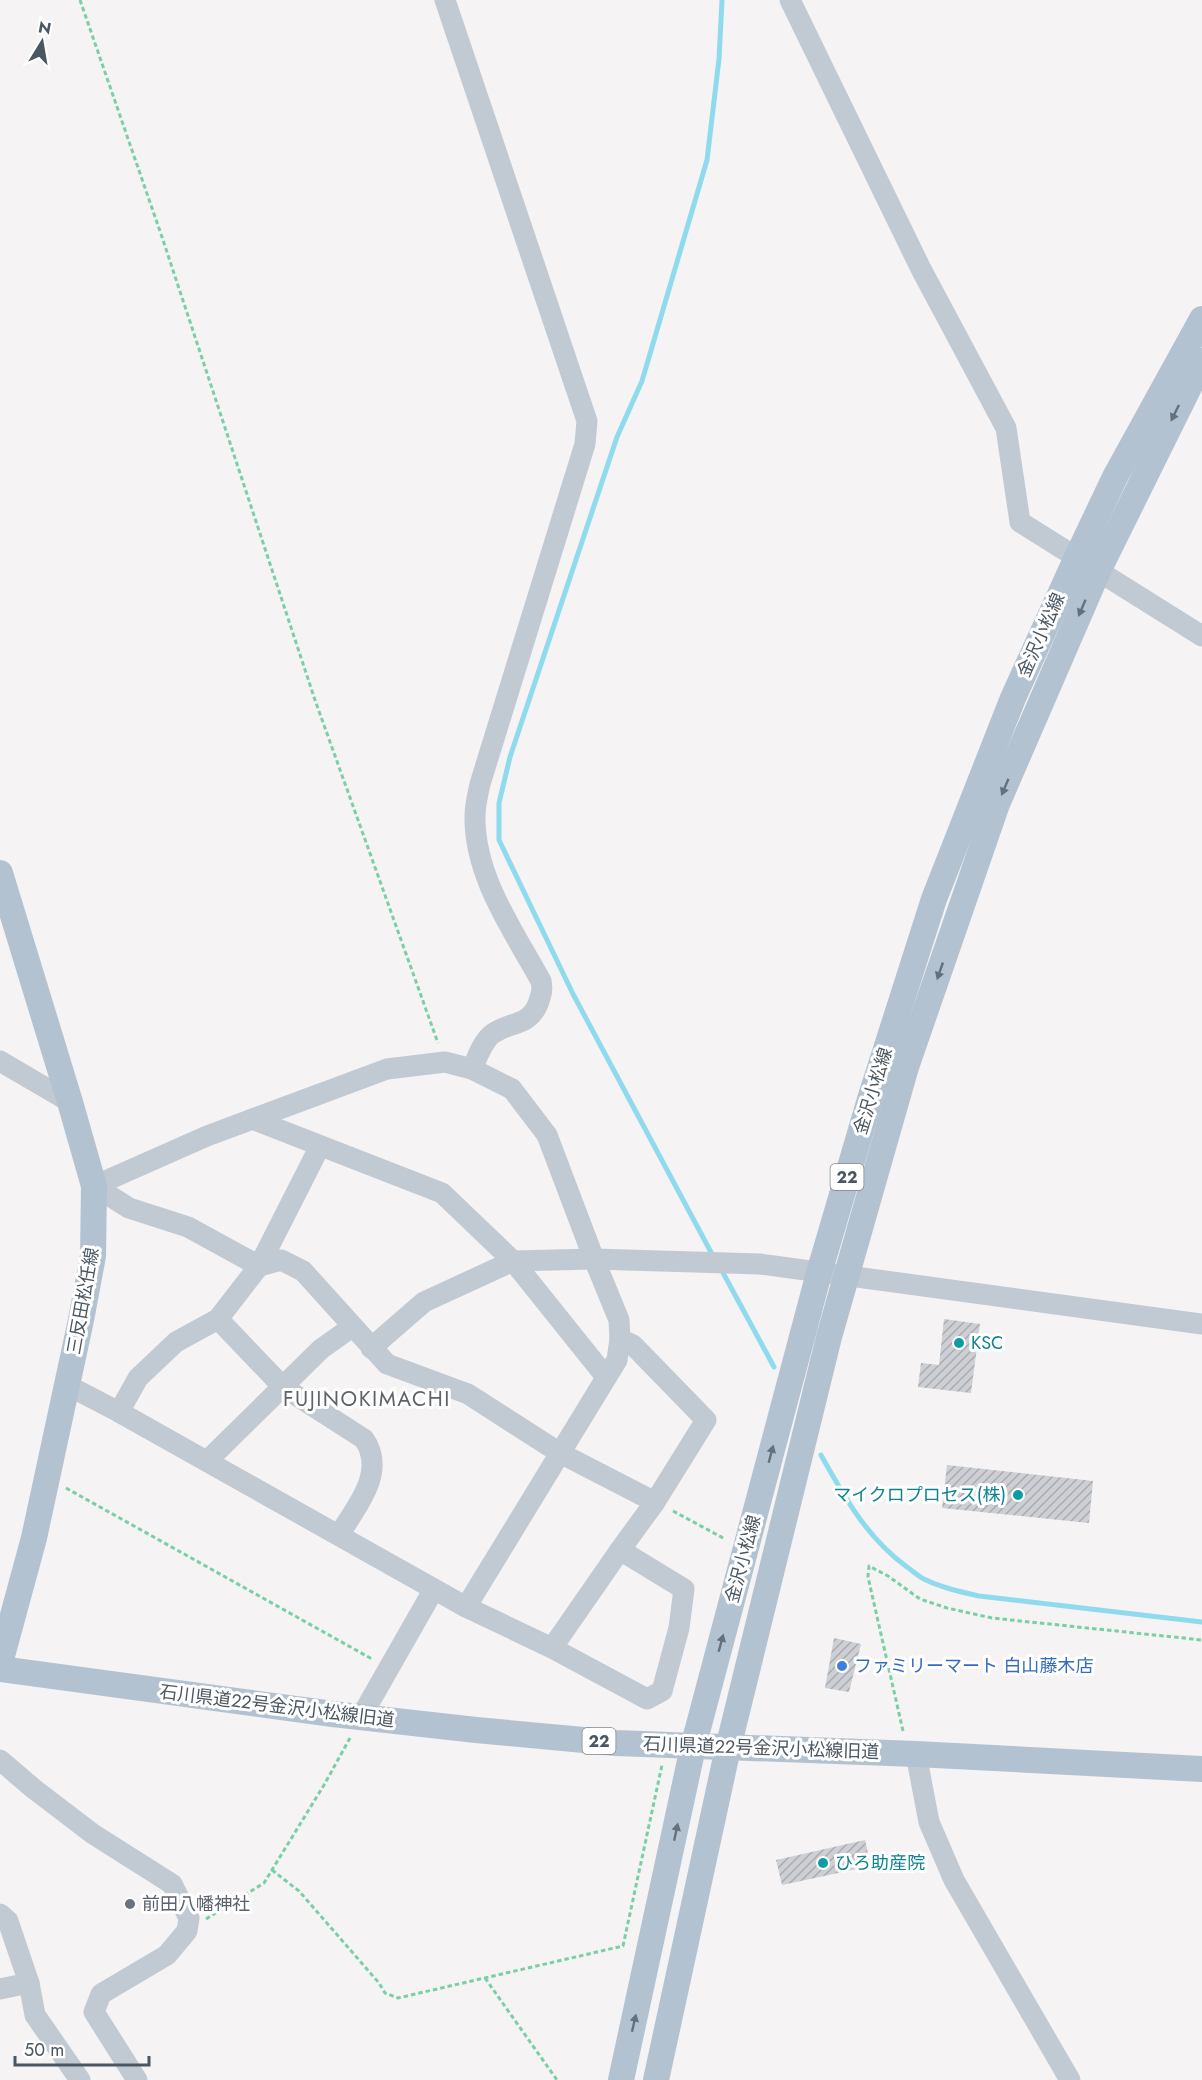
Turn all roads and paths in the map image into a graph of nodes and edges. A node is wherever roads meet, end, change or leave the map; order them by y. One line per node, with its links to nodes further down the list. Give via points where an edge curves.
1 (80, 0): 11 (path, via 315,700)
2 (445, 0): 12 (street, via 587,421 585,444 480,784 475,815 487,880 543,990 527,1019 491,1035)
3 (790, 0): 6 (street, via 921,268 1006,428 1020,522)
4 (1202, 319): 6 (main road, 金沢小松線 / 22, via 1115,477)
5 (1202, 361): 7 (main road, 金沢小松線 / 22, one-way to 7)
6 (1077, 557): 7 (street); 20 (main road, 金沢小松線 / 22, via 1013,698 934,899)
7 (1098, 571): 8 (street); 21 (main road, 金沢小松線 / 22, one-way to 21, via 997,804 906,1067)
8 (1202, 636)
9 (0, 873): 13 (main road, 三反田松任線)
10 (0, 1061): 13 (street)
11 (445, 1062): 12 (street); 14 (street, via 387,1069)
12 (472, 1069): 17 (street, via 512,1089 547,1135)
13 (70, 1102): 16 (main road, 三反田松任線)
14 (252, 1119): 15 (street); 16 (street)
15 (320, 1146): 18 (street, via 442,1193); 19 (street)
16 (94, 1186): 19 (street, via 129,1208 188,1227); 28 (main road, 三反田松任線, via 93,1256)
17 (594, 1259): 18 (street); 20 (street, via 760,1264); 25 (street, via 619,1320)
18 (513, 1261): 26 (street, via 424,1302); 27 (street)
19 (259, 1266): 22 (street); 24 (street, via 281,1260 303,1271)
20 (819, 1273): 21 (street); 37 (main road, 金沢小松線 / 22, one-way to 20)
21 (846, 1277): 23 (street); 48 (main road, 金沢小松線 / 22)
22 (218, 1319): 29 (street); 30 (street, via 176,1342 138,1378)
23 (1202, 1324)
24 (352, 1327): 26 (street); 29 (street, via 321,1349)
25 (620, 1339): 27 (street, via 616,1360); 34 (street, via 633,1345 705,1420)
26 (371, 1348): 31 (street, via 387,1364 468,1394)
27 (606, 1377): 31 (street)
28 (67, 1385): 30 (street); 33 (main road, 三反田松任線)
29 (283, 1387): 32 (street); 35 (street, via 369,1447 370,1485)
30 (119, 1412): 32 (street)
31 (560, 1453): 34 (street); 39 (street)
32 (207, 1461): 35 (street)
33 (47, 1477): 42 (main road, 三反田松任線); 43 (path)
34 (655, 1502): 36 (street); 37 (path)
35 (339, 1535): 38 (street)
36 (620, 1550): 41 (street); 41 (street, via 684,1589 679,1628 662,1691 647,1699)
37 (746, 1550): 47 (main road, 金沢小松線 / 22, one-way to 37)
38 (434, 1589): 39 (street); 43 (street)
39 (466, 1607): 41 (street)
40 (1202, 1640): 49 (path, via 992,1618 947,1608 920,1599 869,1566 868,1577)
41 (552, 1648)
42 (0, 1663)
43 (389, 1668): 45 (street)
44 (0, 1669): 45 (main road, 石川県道22号金沢小松線旧道 / 22)
45 (361, 1717): 46 (main road, 石川県道22号金沢小松線旧道 / 22); 52 (path)
46 (666, 1745): 47 (main road, 石川県道22号金沢小松線旧道 / 22); 55 (path, via 623,1946)
47 (693, 1747): 48 (main road, 石川県道22号金沢小松線旧道 / 22); 61 (main road, 金沢小松線 / 22, one-way to 47)
48 (728, 1748): 49 (main road, 石川県道22号金沢小松線旧道 / 22); 62 (main road, 金沢小松線 / 22)
49 (912, 1754): 51 (main road, 石川県道22号金沢小松線旧道 / 22); 63 (street, via 929,1822 954,1880)
50 (0, 1760): 54 (street, via 93,1834 172,1884 189,1918)
51 (1202, 1769)
52 (272, 1870): 54 (path, via 264,1883); 55 (path, via 299,1891 385,1993 398,1998)
53 (0, 1914): 56 (street, via 8,1921)
54 (187, 1931): 59 (street, via 167,1955 101,1994 94,2012)
55 (485, 1978): 60 (path)
56 (29, 1983): 57 (street); 58 (street, via 35,2015)
57 (0, 1989)
58 (80, 2080)
59 (137, 2080)
60 (557, 2080)
61 (621, 2080)
62 (656, 2080)
63 (1070, 2080)

